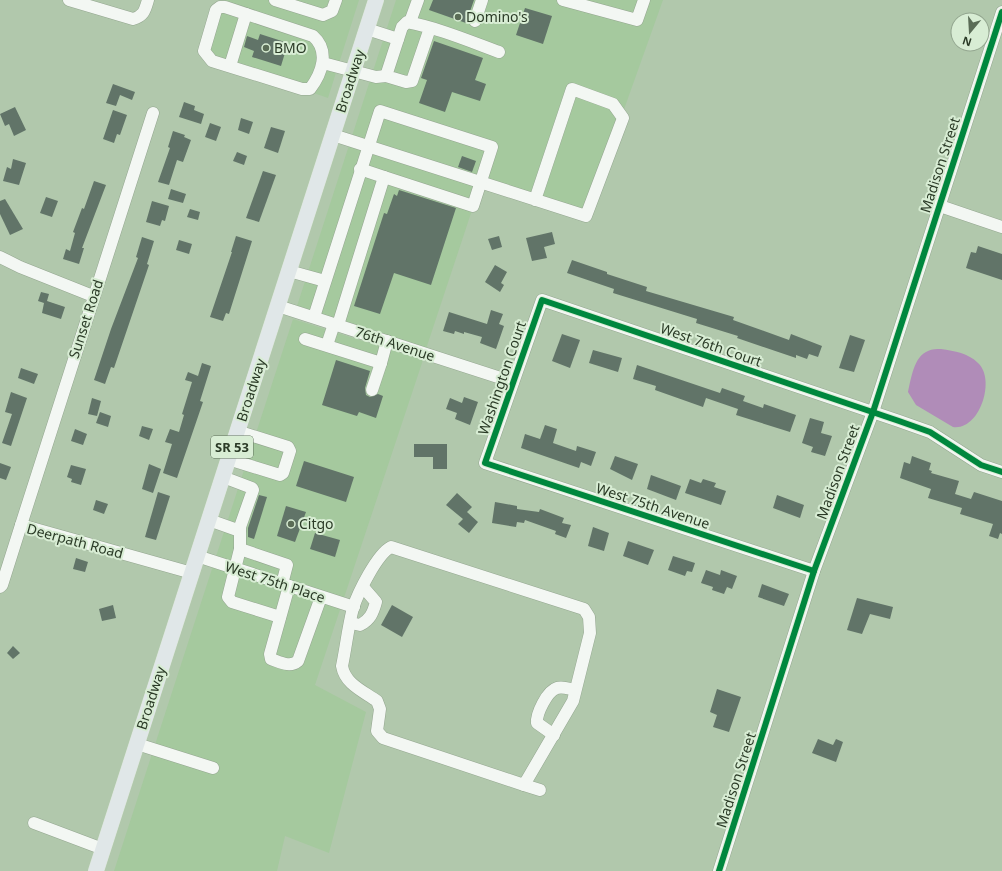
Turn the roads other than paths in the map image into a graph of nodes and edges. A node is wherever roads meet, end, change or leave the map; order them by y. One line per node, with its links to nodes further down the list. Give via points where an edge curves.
1 (69, 0): 2 (street, via 133,19 140,17)
2 (148, 0)
3 (275, 0): 4 (street, via 323,15 332,11)
4 (336, 0)
5 (376, 0): 15 (main road, Broadway / SR 53)
6 (418, 0): 13 (street)
7 (482, 0): 12 (street)
8 (563, 0): 9 (street, via 637,20)
9 (644, 0)
10 (1002, 12): 29 (street, Madison Street)
11 (246, 14): 18 (street, via 313,36 324,50); 19 (street); 19 (street, via 225,7 216,10 204,51 212,61)
12 (475, 21)
13 (410, 22): 14 (street); 16 (street, via 404,23)
14 (430, 28): 17 (street); 21 (street, via 412,81 406,82)
15 (367, 29): 16 (street); 20 (main road, Broadway / SR 53)
16 (398, 39): 21 (street)
17 (499, 52)
18 (323, 63): 19 (street, via 310,89 302,89); 20 (street)
19 (230, 66)
20 (353, 71): 21 (street, via 376,77); 23 (main road, Broadway / SR 53)
21 (386, 76)
22 (153, 113): 34 (street, Sunset Road)
23 (332, 135): 24 (street); 32 (main road, Broadway / SR 53)
24 (367, 146): 25 (street); 27 (street); 27 (street, via 380,111 492,147)
25 (360, 169): 26 (street); 33 (street)
26 (384, 177): 27 (street, via 474,206); 38 (street)
27 (481, 182): 28 (street)
28 (535, 200): 28 (street, via 586,216 623,118 613,104 572,89)
29 (940, 206): 30 (street); 45 (street, Madison Street)
30 (1002, 227)
31 (0, 256): 34 (street, via 20,268)
32 (289, 271): 33 (street); 36 (main road, Broadway / SR 53)
33 (325, 281): 37 (street)
34 (93, 296): 52 (street, Sunset Road)
35 (542, 300): 43 (street, Washington Court); 45 (street, West 76th Court)
36 (278, 306): 37 (street, 76th Avenue); 46 (main road, Broadway / SR 53)
37 (314, 317): 38 (street, 76th Avenue)
38 (336, 325): 40 (street, 76th Avenue); 41 (street)
39 (305, 339): 41 (street)
40 (388, 341): 42 (street); 43 (street, 76th Avenue)
41 (327, 346): 42 (street)
42 (381, 363): 44 (street)
43 (513, 382): 48 (street, Washington Court)
44 (372, 390)
45 (873, 412): 49 (street, West 76th Court, via 930,432 981,465); 58 (street, Madison Street)
46 (238, 431): 47 (main road, Broadway / SR 53); 47 (street, via 288,447 290,451 283,473 280,475)
47 (228, 459): 50 (main road, Broadway / SR 53)
48 (485, 463): 58 (street, West 75th Avenue)
49 (1002, 472)
50 (223, 476): 51 (main road, Broadway / SR 53); 53 (street, via 252,488)
51 (209, 520): 53 (street); 55 (main road, Broadway / SR 53)
52 (21, 526): 59 (street, Deerpath Road); 62 (street, Deerpath Road)
53 (240, 531): 54 (street)
54 (240, 549): 56 (street); 57 (street)
55 (197, 556): 57 (street, West 75th Place); 59 (main road, Broadway / SR 53)
56 (273, 561): 60 (street); 61 (street, via 288,566)
57 (235, 569): 60 (street, West 75th Place); 66 (street, via 228,592 232,602)
58 (814, 572): 77 (street, Madison Street)
59 (192, 573): 70 (main road, Broadway / SR 53)
60 (267, 579): 61 (street, West 75th Place)
61 (286, 585): 64 (street, West 75th Place); 66 (street)
62 (0, 587)
63 (363, 587): 65 (street); 67 (street, via 376,602 373,611 368,621 360,625); 68 (street, via 376,561 384,550 391,547 584,609 590,617 590,633)
64 (321, 597): 65 (street, West 75th Place); 66 (street, via 295,664 288,665 271,659 270,654)
65 (354, 607): 67 (street)
66 (280, 617)
67 (351, 623): 72 (street, via 342,666 344,674 351,684 377,701 380,710 377,731 383,738)
68 (575, 690): 69 (street, via 573,701); 69 (street, via 556,688 549,694 537,716 537,723)
69 (554, 735): 72 (street)
70 (137, 744): 71 (street); 75 (main road, Broadway / SR 53)
71 (213, 768)
72 (524, 785): 73 (street)
73 (540, 790)
74 (34, 823): 75 (street)
75 (103, 849): 76 (main road, Broadway / SR 53)
76 (96, 871)
77 (719, 871)

